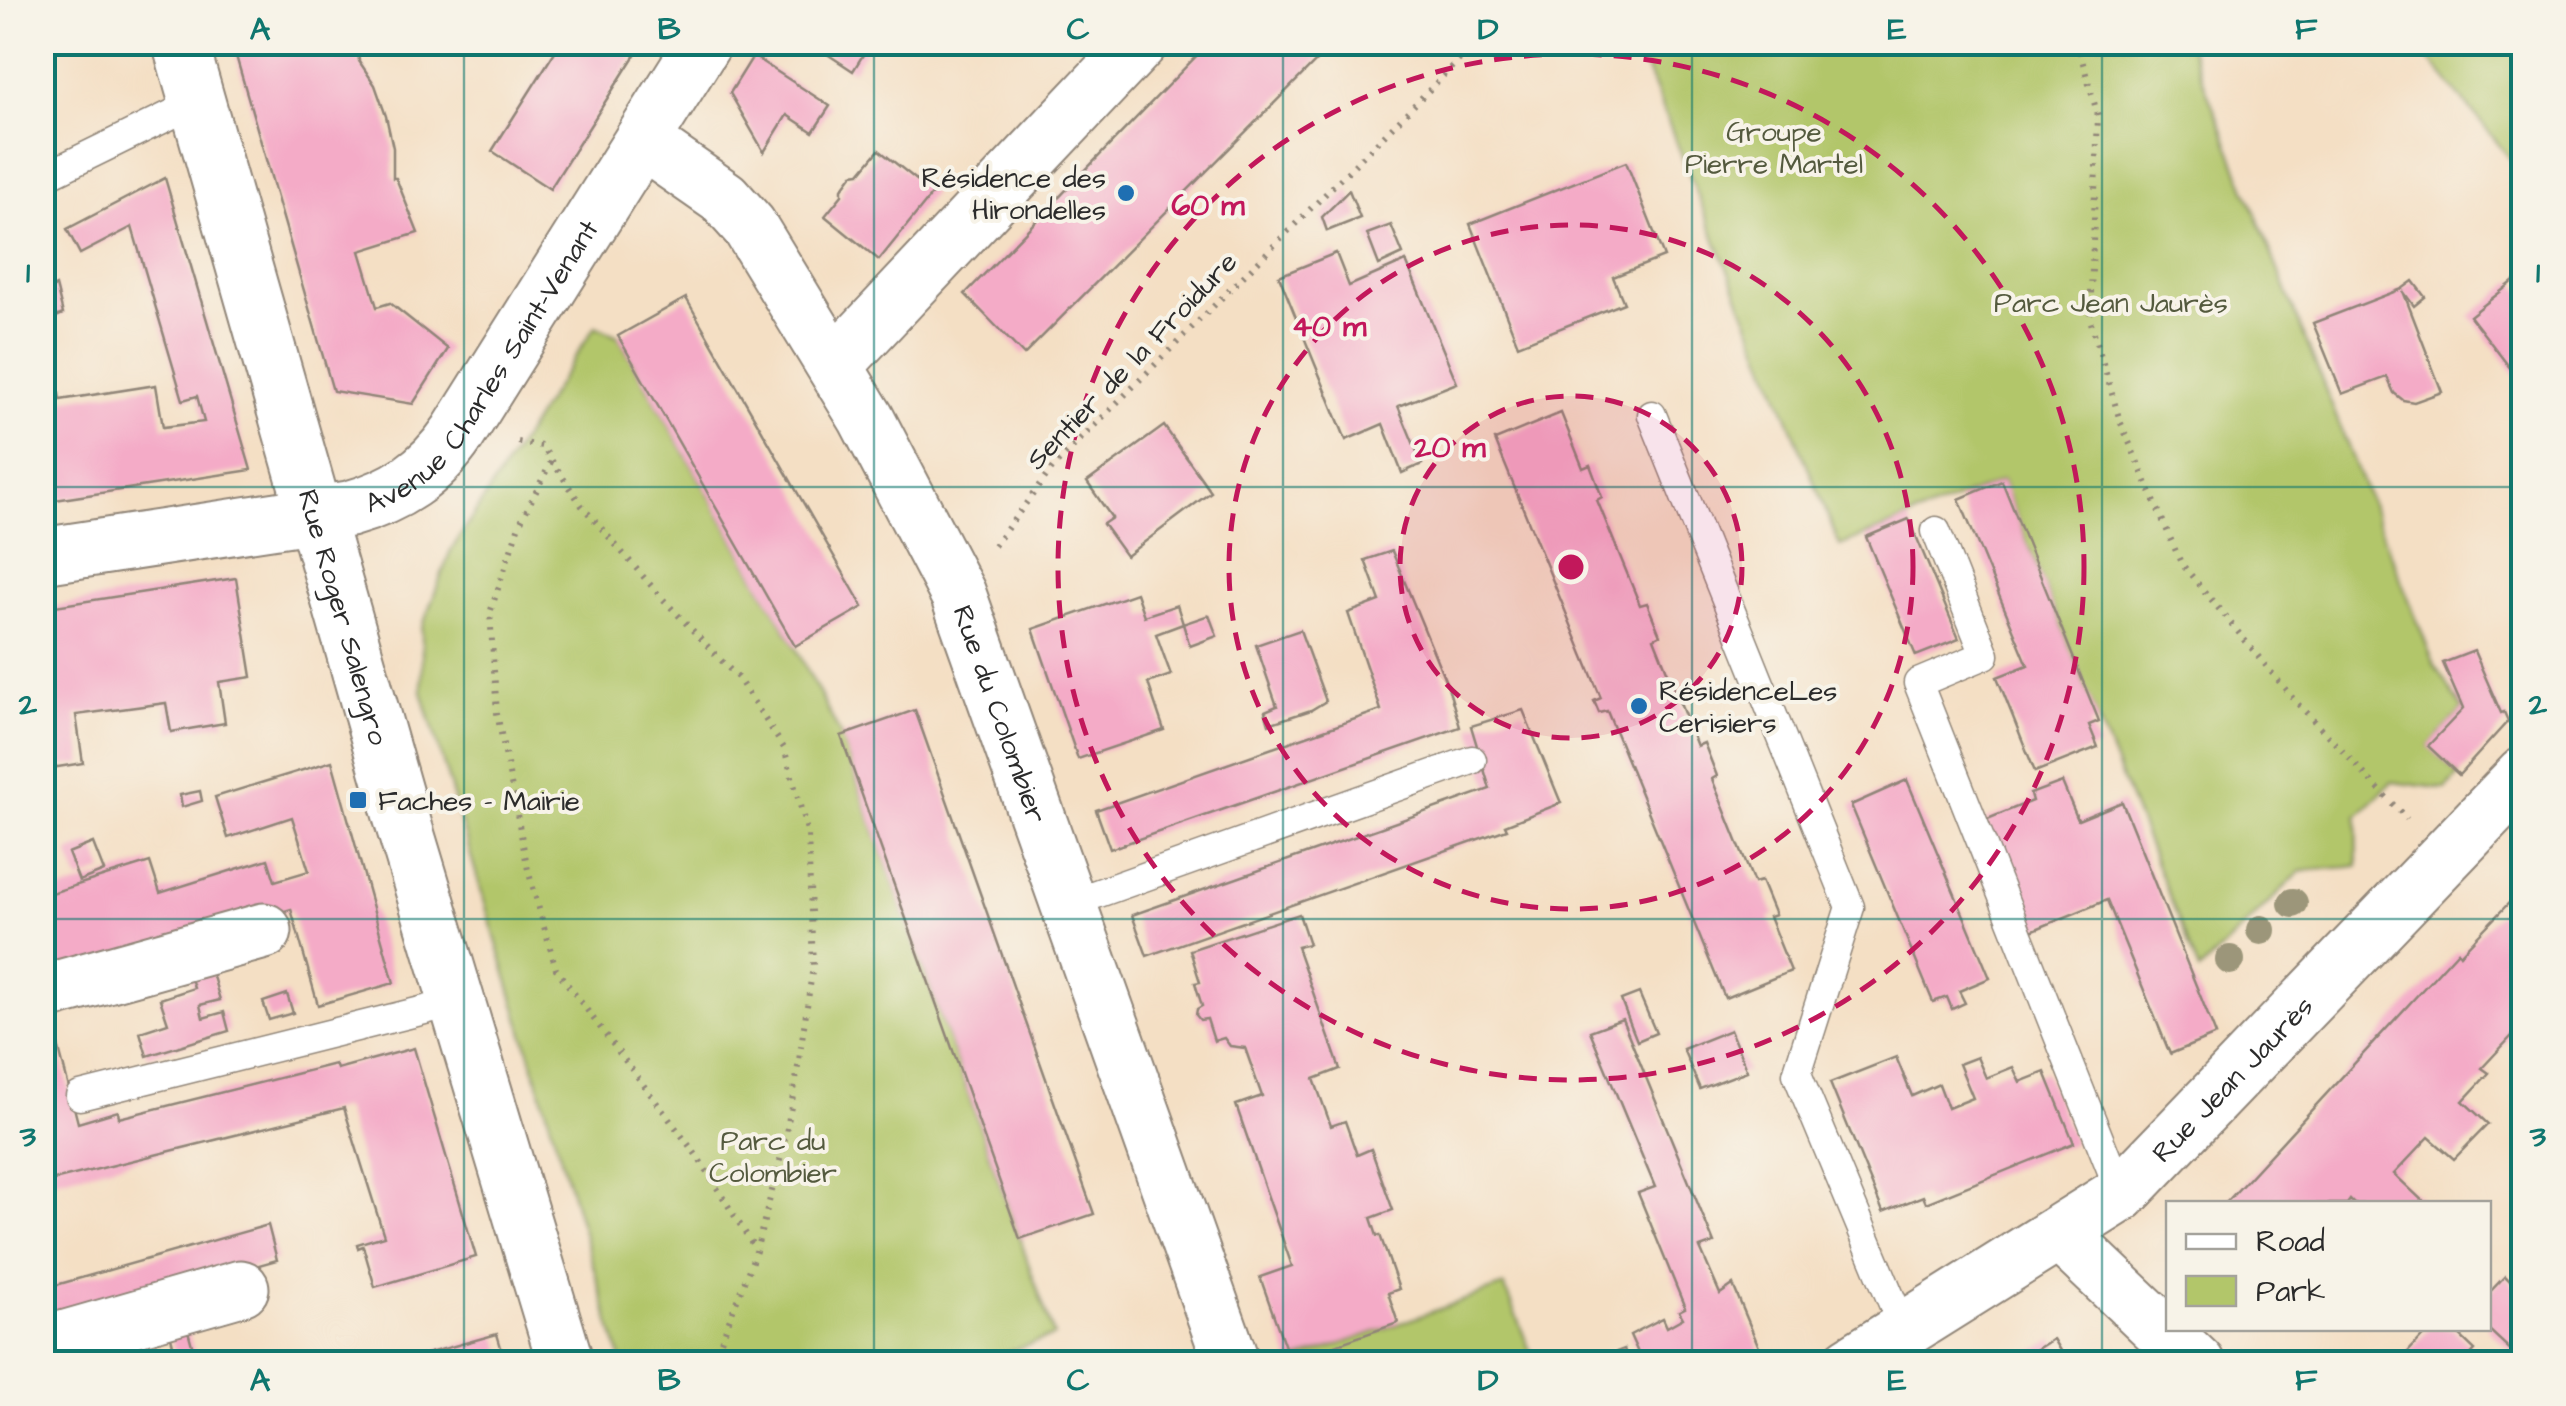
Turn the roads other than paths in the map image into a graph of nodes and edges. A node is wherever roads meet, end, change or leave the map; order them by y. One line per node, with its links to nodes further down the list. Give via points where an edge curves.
1 (180, 42): 4 (street, Rue Roger Salengro)
2 (704, 42): 5 (street, Avenue Charles Saint-Venant)
3 (1140, 42): 7 (street)
4 (197, 102): 6 (lane); 9 (street, Rue Roger Salengro)
5 (642, 141): 7 (street, Rue du Colombier, via 736,208); 9 (street, Avenue Charles Saint-Venant, via 444,454 410,484)
6 (42, 178)
7 (835, 366): 14 (street, Rue du Colombier, via 958,594)
8 (1652, 415): 22 (lane, via 1850,908 1796,1074)
9 (315, 516): 11 (street, Avenue Charles Saint-Venant); 17 (street, Rue Roger Salengro)
10 (1936, 531): 19 (lane, via 1985,654 1918,683)
11 (42, 556)
12 (1472, 760): 14 (lane)
13 (2524, 776): 19 (street, Rue Jean Jaurès)
14 (1068, 904): 25 (street, Rue du Colombier)
15 (264, 931): 16 (street)
16 (42, 994)
17 (457, 1002): 18 (lane); 24 (street, Rue Roger Salengro)
18 (80, 1096)
19 (2122, 1194): 20 (street, Rue Jean Jaurès)
20 (2060, 1234): 22 (street, Rue Jean Jaurès); 27 (street)
21 (241, 1288): 23 (street)
22 (1904, 1330): 26 (street, Rue Jean Jaurès)
23 (42, 1345)
24 (566, 1364)
25 (1232, 1364)
26 (1850, 1364)
27 (2197, 1364)

